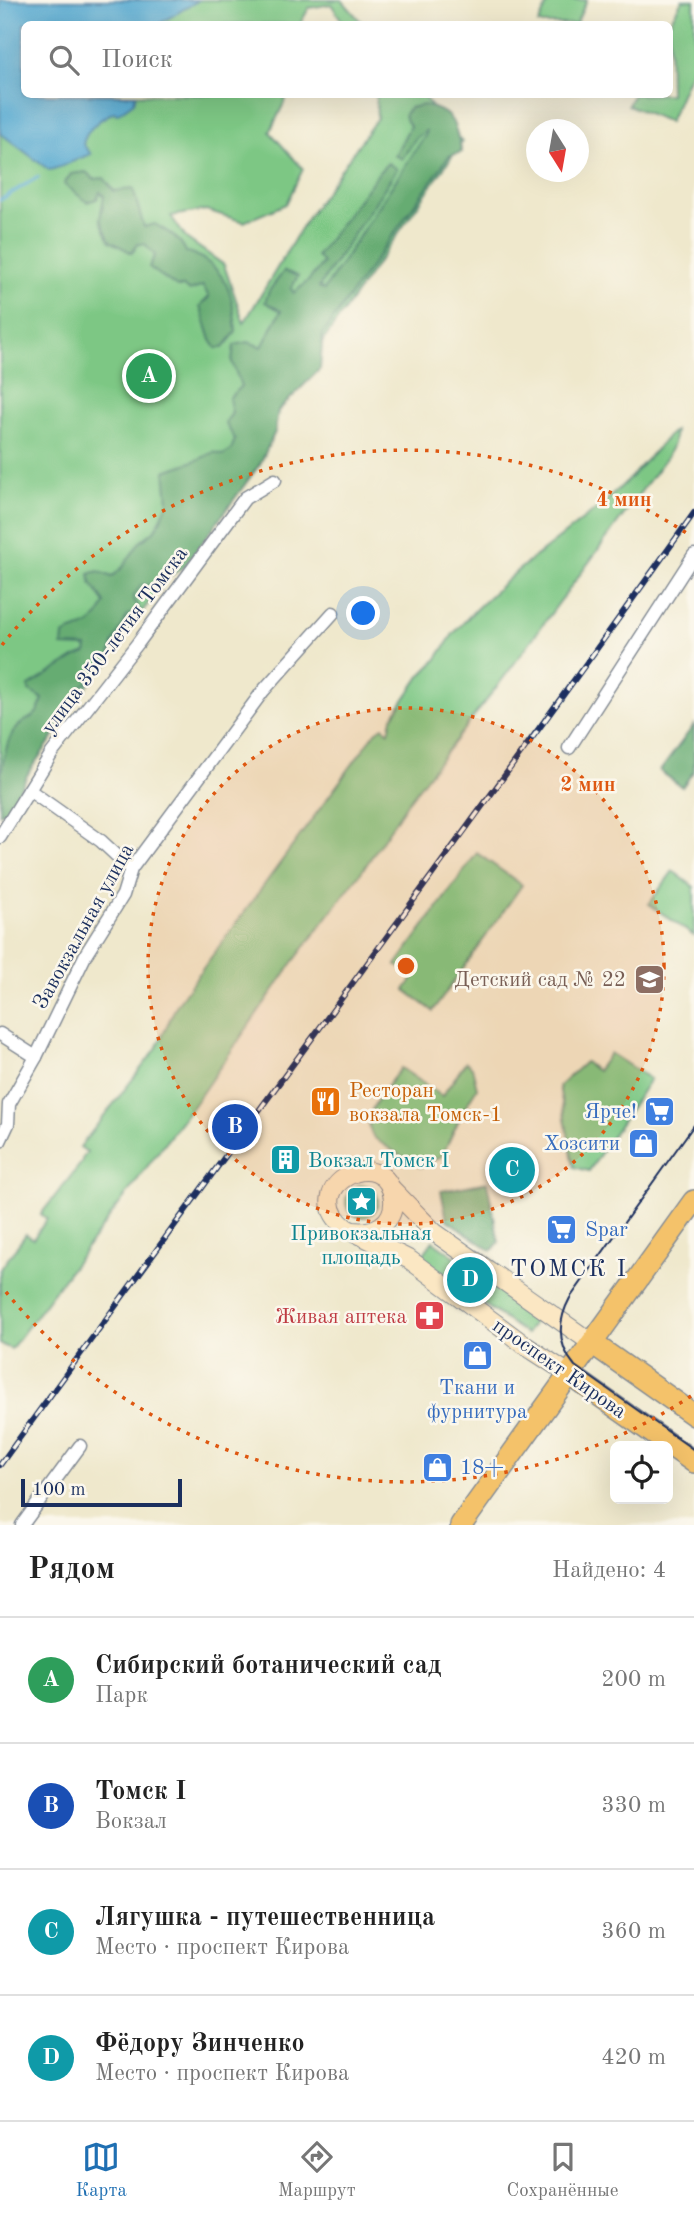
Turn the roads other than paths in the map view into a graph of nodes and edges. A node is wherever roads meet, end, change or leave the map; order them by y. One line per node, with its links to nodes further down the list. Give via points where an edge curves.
1 (275, 480): 5 (street, улица 350-летия Томска, via 245,498 52,753)
2 (694, 555): 4 (street)
3 (333, 612): 7 (street, Завокзальная улица, via 263,691)
4 (569, 748)
5 (29, 790): 6 (street, улица 350-летия Томска); 7 (street, via 101,841)
6 (0, 838)
7 (131, 869): 9 (street, Завокзальная улица, via 123,895 86,954)
8 (0, 1034): 9 (street)
9 (36, 1058): 10 (street, Завокзальная улица, via 9,1104 8,1124)
10 (0, 1141)
11 (386, 1182): 13 (main road, via 393,1197 388,1219 370,1232); 13 (main road, via 360,1171 345,1176 335,1187 333,1212); 14 (main road, проспект Кирова, via 434,1232)
12 (694, 1200): 14 (main road)
13 (353, 1231): 15 (main road, проспект Кирова, via 410,1260)
14 (592, 1343): 15 (main road); 16 (main road, проспект Кирова)
15 (569, 1374): 18 (main road, проспект Кирова); 20 (main road)
16 (694, 1415)
17 (80, 1446): 19 (street)
18 (694, 1462)
19 (22, 1525)
20 (461, 1525)

